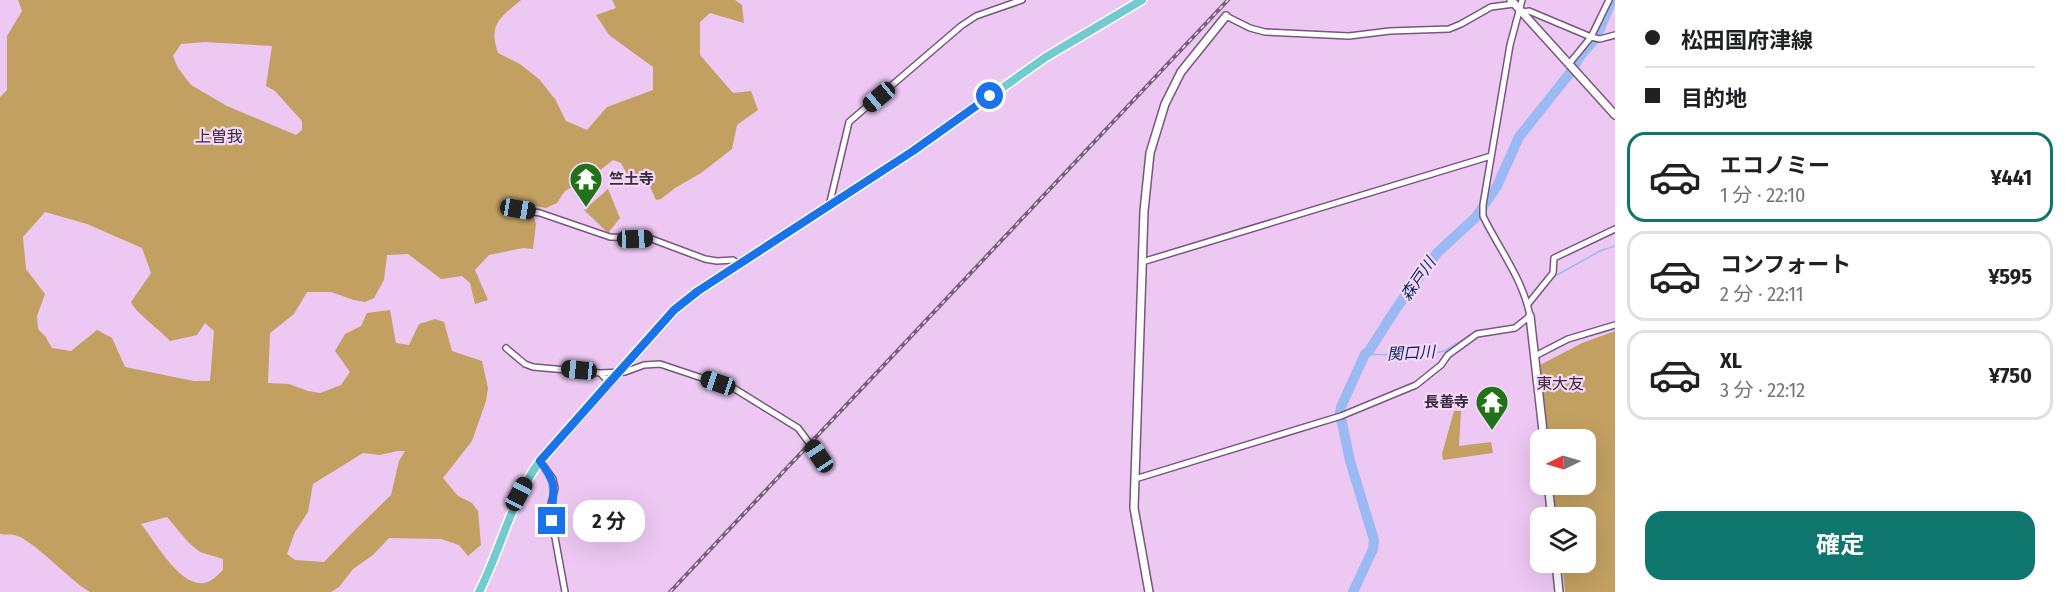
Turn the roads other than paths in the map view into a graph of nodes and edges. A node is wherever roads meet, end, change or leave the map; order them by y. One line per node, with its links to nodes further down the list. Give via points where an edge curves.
1 (1022, 0): 11 (street, via 976,16 961,26 849,122)
2 (1142, 0): 11 (main road, via 1046,57)
3 (1609, 0): 7 (street)
4 (1518, 5): 5 (street, via 1491,7 1449,28 1349,36 1265,32); 7 (street); 8 (street); 10 (street)
5 (1226, 16): 14 (street, via 1181,72 1165,104 1150,153)
6 (1615, 35): 7 (street)
7 (1592, 37): 8 (street)
8 (1569, 64): 9 (street)
9 (1615, 116)
10 (1491, 156): 14 (street); 16 (street, via 1483,216)
11 (829, 206): 15 (main road)
12 (518, 209): 15 (street, via 610,237 650,238 705,259 733,260)
13 (1615, 229): 16 (street, via 1554,258 1553,273)
14 (1142, 262): 28 (street)
15 (739, 264): 20 (main road, via 674,310)
16 (1528, 304): 17 (street)
17 (1530, 315): 21 (street); 28 (street, via 1515,328 1477,334 1416,385 1340,416)
18 (1615, 325): 21 (street, via 1568,339)
19 (506, 348): 23 (street, via 533,367)
20 (636, 352): 22 (street); 24 (main road, bridge)
21 (1535, 356): 25 (street)
22 (644, 365): 23 (street, via 625,372); 26 (street, via 660,364 753,398 798,428)
23 (600, 373): 24 (street)
24 (610, 382): 27 (main road)
25 (1543, 429)
26 (819, 456)
27 (540, 461): 30 (main road, via 519,494); 31 (street, via 555,488 552,521)
28 (1135, 479): 32 (street, via 1136,527)
29 (1557, 573): 33 (street)
30 (479, 592)
31 (565, 592)
32 (1149, 592)
33 (1559, 592)

